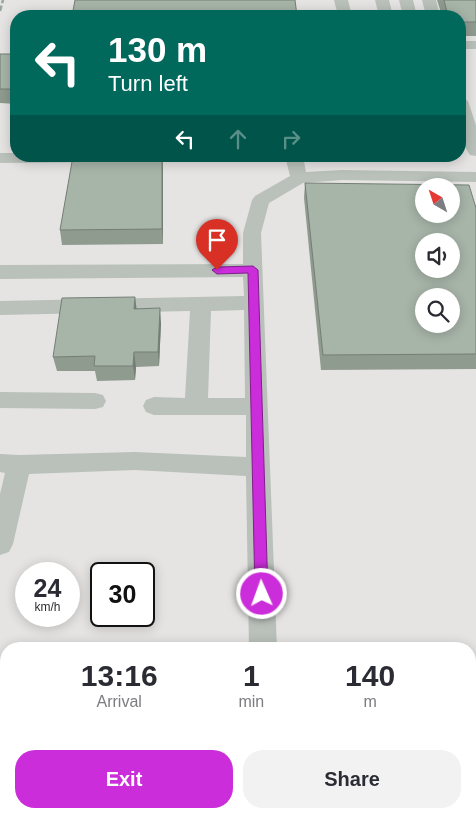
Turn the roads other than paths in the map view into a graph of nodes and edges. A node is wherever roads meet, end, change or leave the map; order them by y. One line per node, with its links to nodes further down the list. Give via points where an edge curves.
1 (466, 120): 2 (street)
2 (476, 151)
3 (295, 162): 7 (street)
4 (418, 162): 5 (street)
5 (420, 176): 6 (street); 7 (street)
6 (476, 177)
7 (298, 178): 8 (street, via 261,200 252,233)
8 (253, 270): 9 (street); 10 (street)
9 (0, 272)
10 (254, 303): 11 (street); 17 (street)
11 (201, 305): 12 (street); 16 (street)
12 (0, 308)
13 (0, 400): 14 (street)
14 (95, 401)
15 (154, 406): 16 (street)
16 (196, 406): 17 (street)
17 (257, 407): 19 (street)
18 (9, 464): 19 (street, via 135,461); 20 (street)
19 (258, 467): 21 (street)
20 (0, 544)
21 (263, 642)

